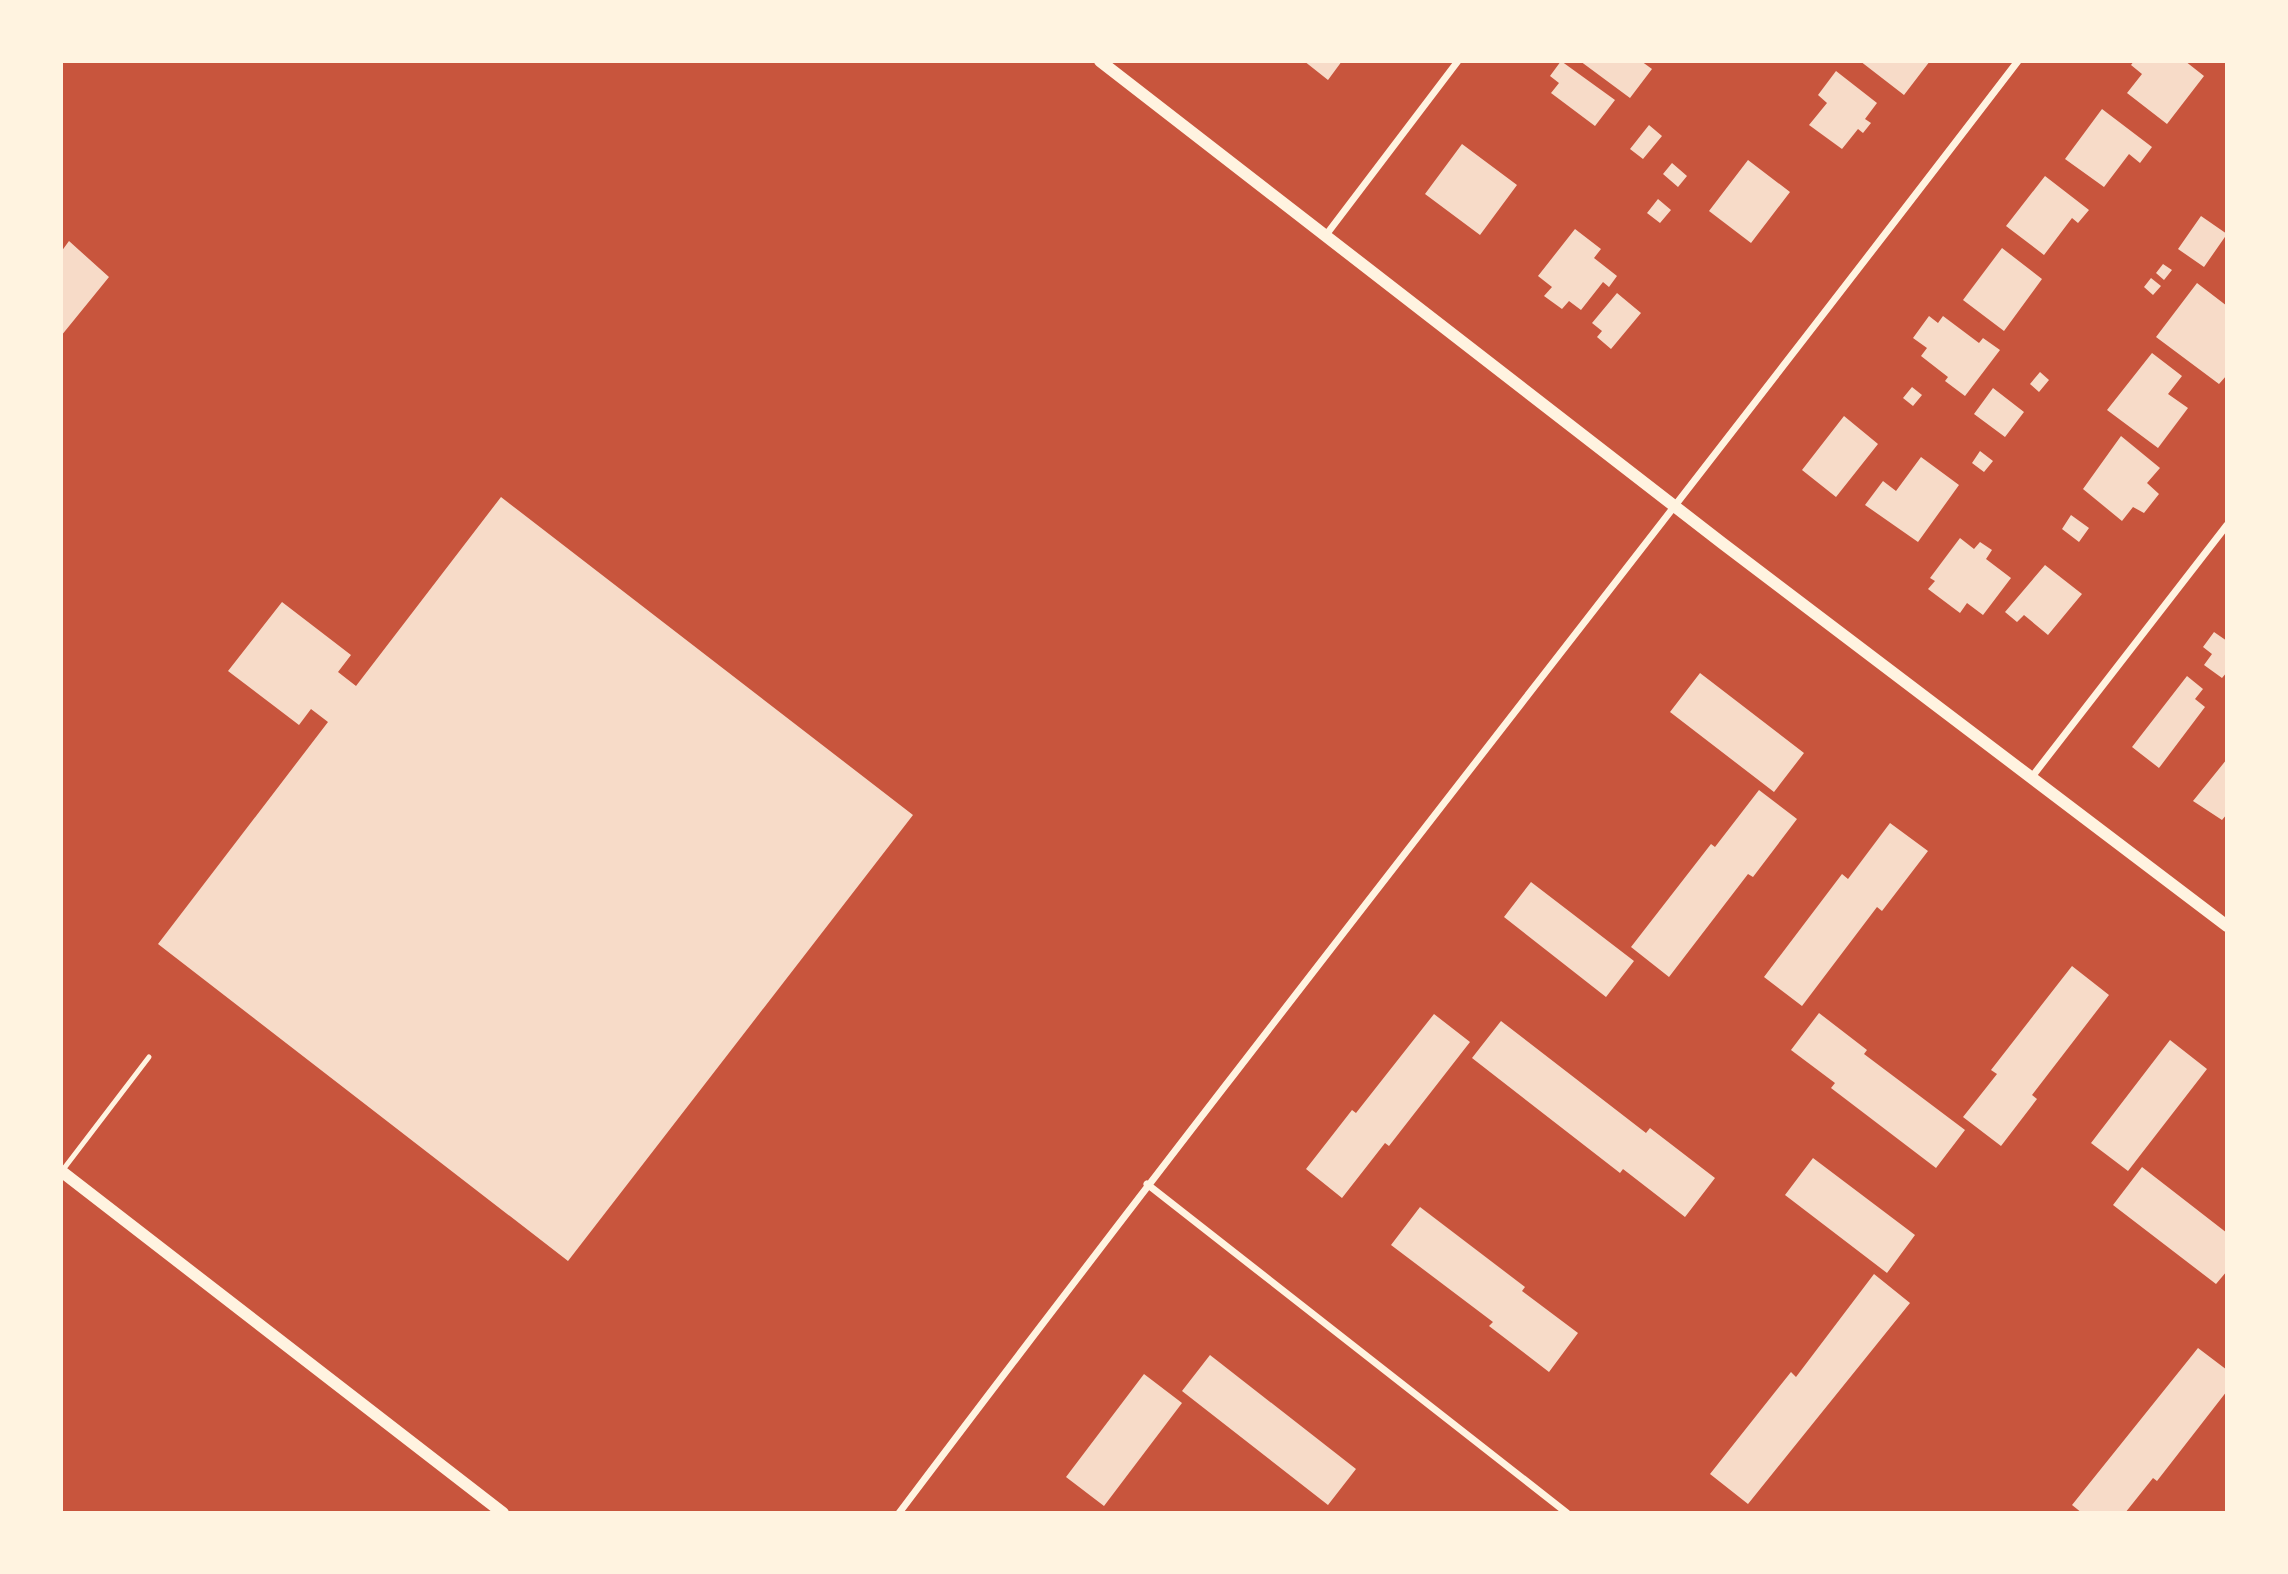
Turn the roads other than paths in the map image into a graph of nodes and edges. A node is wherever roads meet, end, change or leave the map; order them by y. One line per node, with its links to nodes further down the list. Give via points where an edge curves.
1 (1100, 61): 4 (street)
2 (1458, 61): 4 (street)
3 (2018, 61): 5 (street)
4 (1326, 235): 5 (street)
5 (1676, 508): 7 (street); 11 (street)
6 (2227, 524): 7 (street)
7 (2031, 778): 8 (street)
8 (2227, 926)
9 (149, 1057): 10 (lane)
10 (62, 1171): 12 (street)
11 (1147, 1184): 13 (street); 14 (street)
12 (503, 1513)
13 (899, 1513)
14 (1567, 1513)

